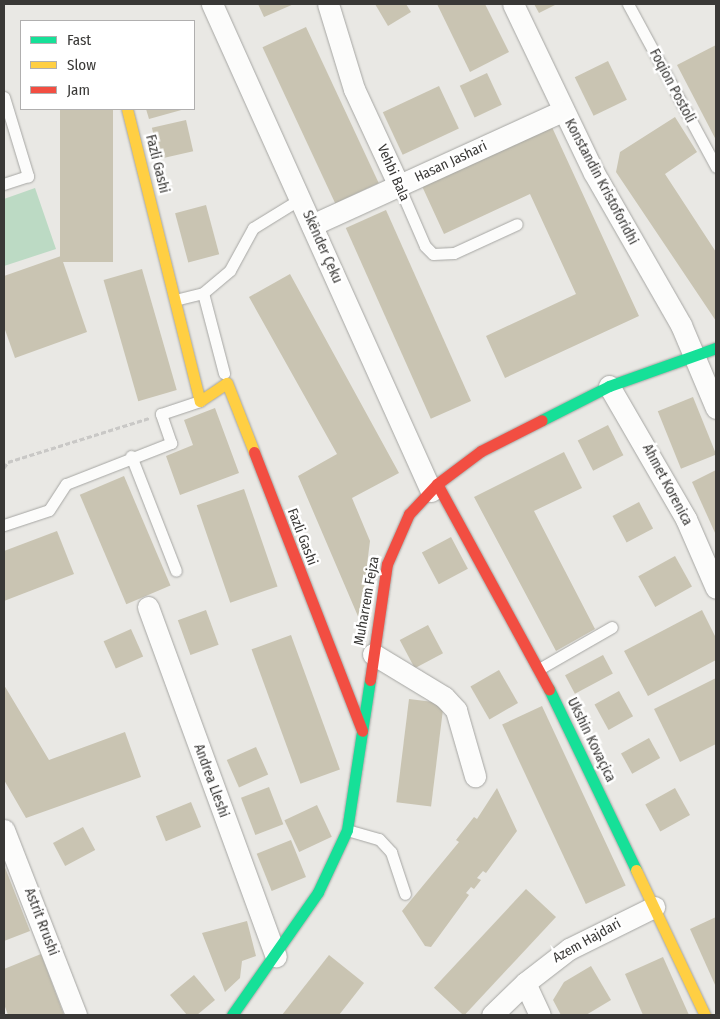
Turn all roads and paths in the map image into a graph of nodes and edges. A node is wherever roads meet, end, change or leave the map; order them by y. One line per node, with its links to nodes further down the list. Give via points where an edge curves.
1 (212, 4): 11 (street, Skënder Çeku)
2 (328, 4): 10 (street, Vehbi Bala, via 354,88)
3 (513, 4): 7 (street, Konstandin Kristoforidhi)
4 (628, 4): 8 (lane, Foqion Postoli)
5 (4, 97): 9 (lane, via 28,176)
6 (127, 110): 15 (street, Fazli Gashi)
7 (562, 110): 10 (street, Hasan Jashari); 17 (street, Konstandin Kristoforidhi, via 681,325)
8 (716, 167)
9 (4, 184)
10 (399, 186): 12 (lane, Vehbi Bala, via 425,246 433,254 454,253); 13 (street, Hasan Jashari)
11 (300, 199): 13 (street, Skënder Çeku); 14 (lane, via 252,228 230,270)
12 (517, 224)
13 (312, 225): 25 (street, Skënder Çeku)
14 (203, 293): 15 (lane); 18 (lane)
15 (175, 300): 20 (street, Fazli Gashi)
16 (716, 348): 17 (street, Muharrem Fejza)
17 (694, 356): 19 (street, Muharrem Fejza); 21 (street, Konstandin Kristoforidhi)
18 (224, 373)
19 (609, 386): 25 (street, Muharrem Fejza, via 481,451); 28 (street, Ahmet Korenica, via 686,519)
20 (200, 401): 22 (lane, Fazli Gashi); 33 (street, Fazli Gashi, via 227,383)
21 (716, 408)
22 (161, 414): 23 (lane, via 171,443); 24 (path, via 8,462)
23 (132, 456): 26 (lane, via 66,484 49,510); 27 (lane)
24 (4, 468)
25 (434, 488): 31 (street, Muharrem Fejza, via 396,535 386,564); 32 (street, Ukshin Kovaçica)
26 (4, 525)
27 (176, 571)
28 (716, 588)
29 (148, 607): 39 (street, Andrea Lleshi)
30 (612, 627): 32 (lane)
31 (373, 654): 33 (street, Muharrem Fejza); 34 (street, via 444,696 456,710)
32 (539, 669): 38 (street, Ukshin Kovaçica)
33 (362, 732): 36 (street, Muharrem Fejza)
34 (475, 776)
35 (4, 830): 42 (street, Astrit Rrushi)
36 (347, 830): 37 (lane, via 380,839 391,852); 39 (street, Muharrem Fejza, via 318,892)
37 (405, 894)
38 (654, 907): 40 (street, Azem Hajdari, via 569,949); 45 (street, Ukshin Kovaçica)
39 (276, 956): 41 (street, Muharrem Fejza)
40 (525, 983): 43 (street, Azem Hajdari); 44 (street)
41 (238, 1013)
42 (76, 1015)
43 (492, 1015)
44 (540, 1015)
45 (705, 1015)

